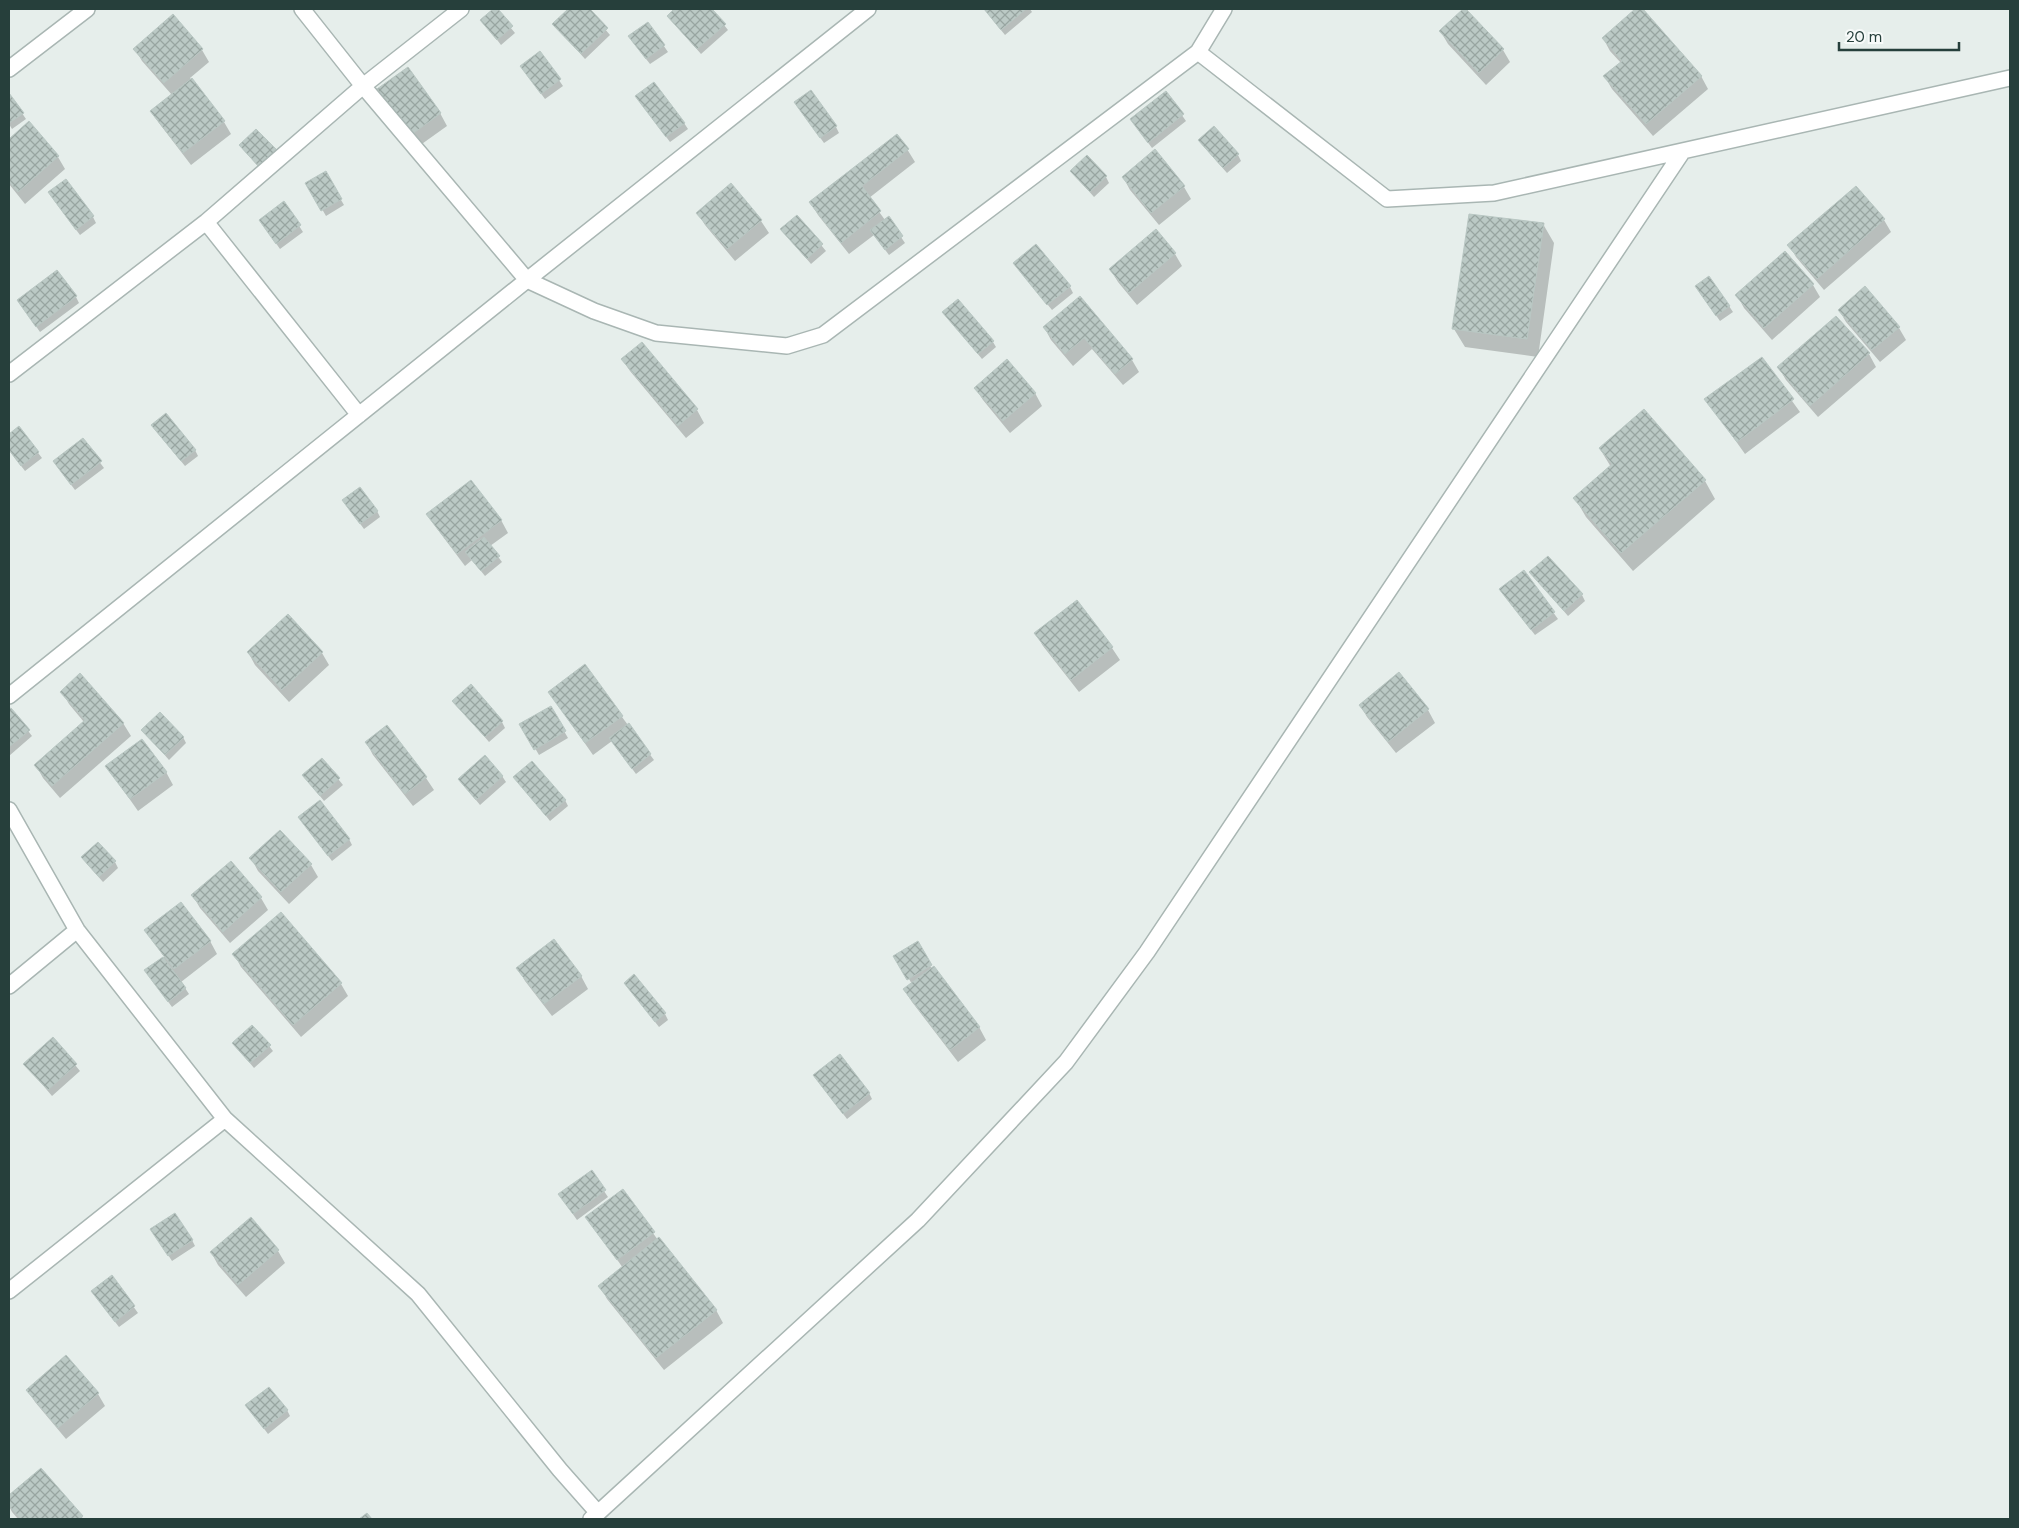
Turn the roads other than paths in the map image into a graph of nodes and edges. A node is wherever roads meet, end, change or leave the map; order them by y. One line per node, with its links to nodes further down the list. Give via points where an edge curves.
1 (87, 9): 7 (street)
2 (302, 9): 9 (street)
3 (461, 9): 9 (street)
4 (868, 9): 12 (street)
5 (1224, 9): 6 (street)
6 (1198, 52): 10 (street, via 1387,199 1494,193); 12 (street, via 823,335 787,346 656,333 594,311)
7 (9, 68)
8 (2010, 78): 10 (street)
9 (363, 86): 11 (street); 12 (street)
10 (1683, 151): 21 (street, via 1147,952 1066,1062 918,1220)
11 (206, 222): 13 (street); 14 (street)
12 (527, 280): 14 (street)
13 (9, 374)
14 (359, 415): 15 (street)
15 (9, 696)
16 (9, 810): 17 (street)
17 (77, 930): 18 (street); 19 (street)
18 (9, 986)
19 (225, 1119): 20 (street); 21 (street, via 418,1294)
20 (9, 1292)
21 (594, 1516)

